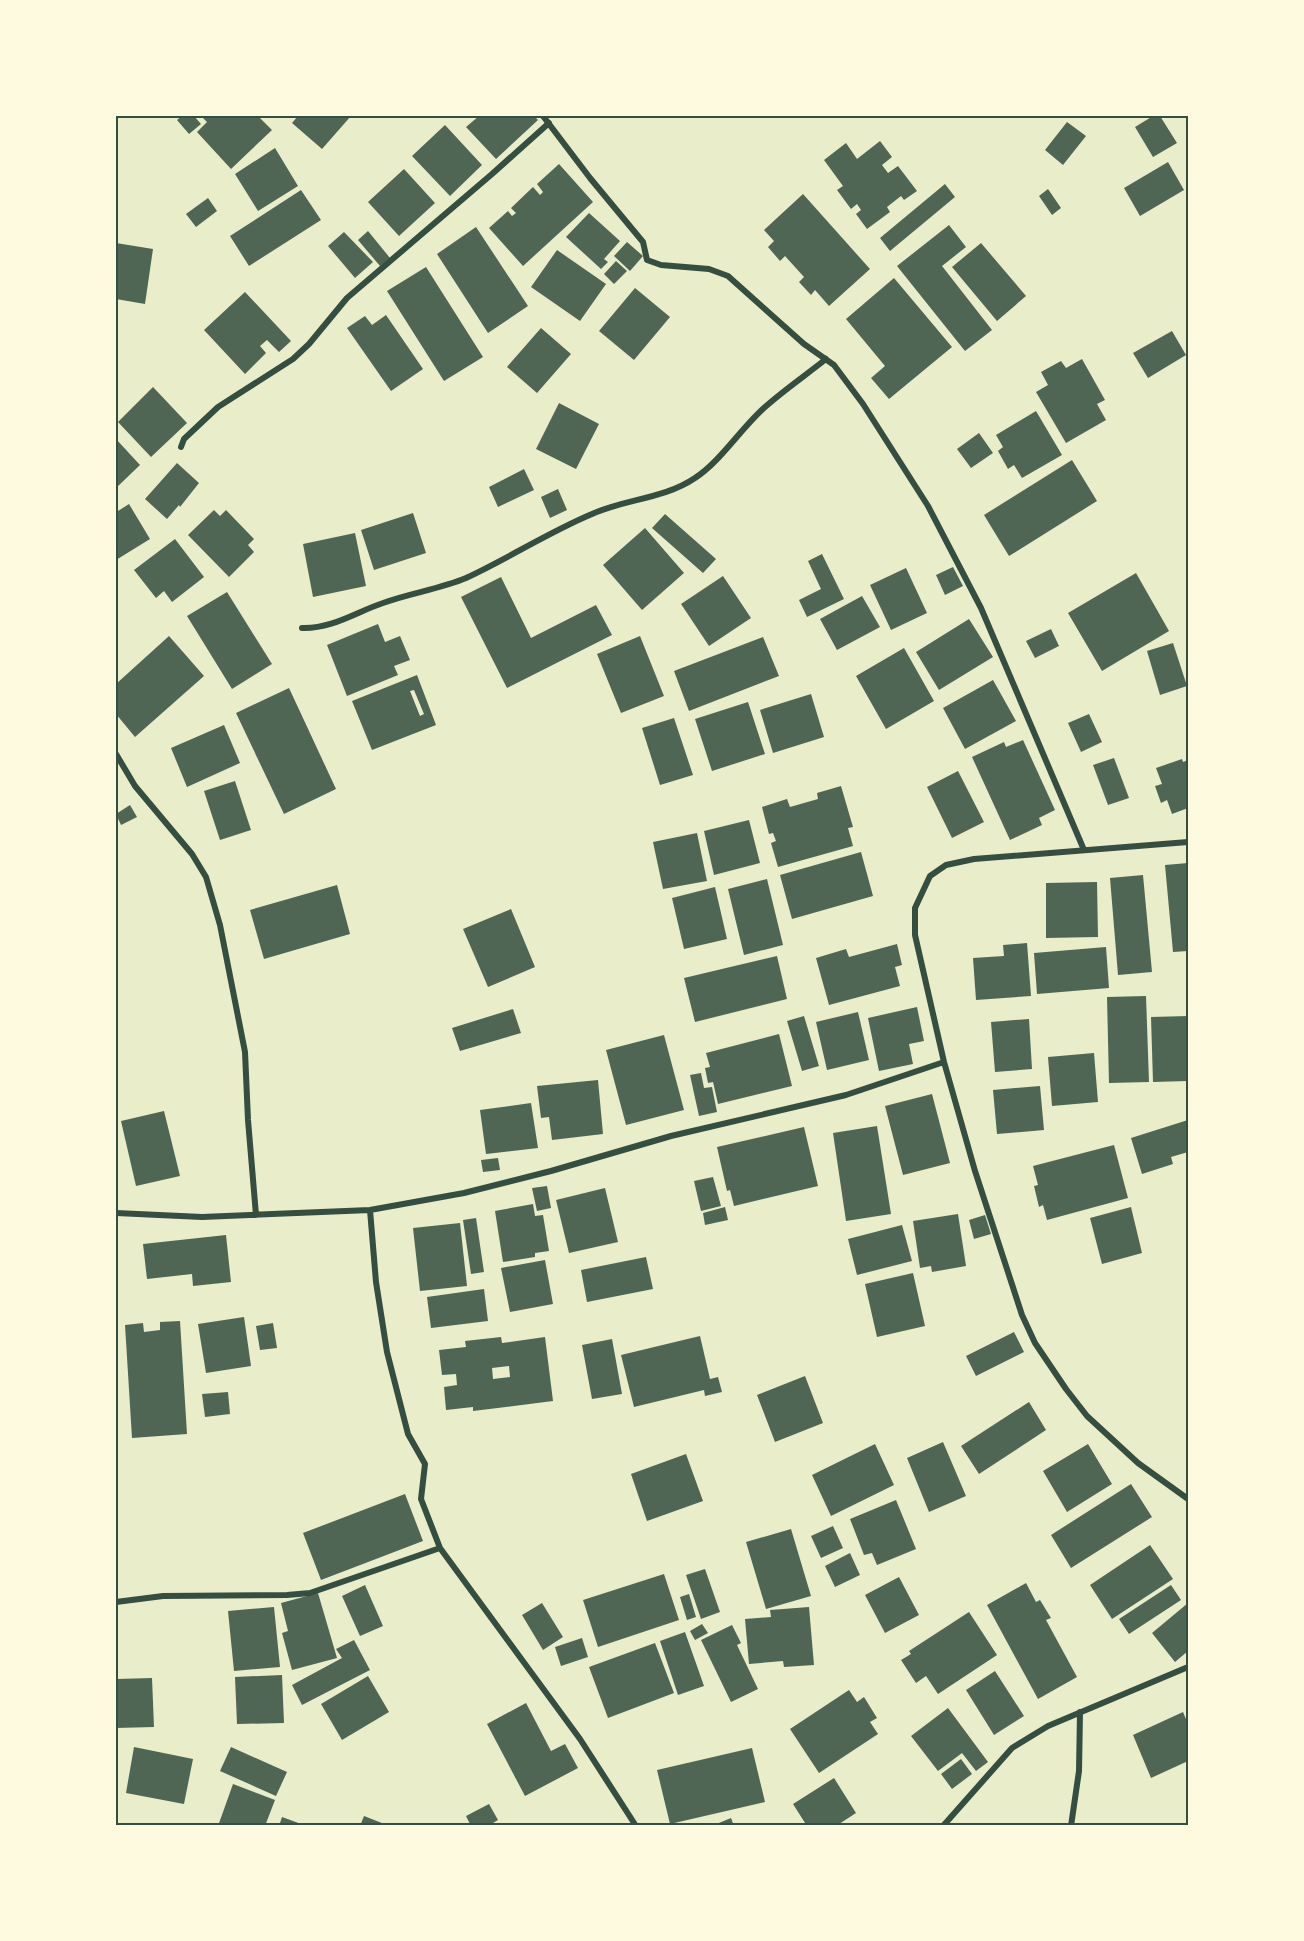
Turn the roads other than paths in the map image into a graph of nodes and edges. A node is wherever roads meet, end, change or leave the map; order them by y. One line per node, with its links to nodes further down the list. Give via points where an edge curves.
1 (543, 116): 2 (street)
2 (549, 123): 3 (street, via 643,242 647,260 709,269 728,276); 4 (street, via 347,298 293,359 218,407 184,439)
3 (826, 359): 5 (street, via 764,407 694,479 651,498 595,512 464,579 382,603 337,623); 8 (street, via 875,422 928,506 976,597)
4 (181, 447)
5 (302, 628)
6 (116, 754): 12 (street, via 135,786 207,877 244,1052)
7 (1188, 842): 8 (street)
8 (1084, 850): 9 (street, via 974,859 946,866 930,876 915,908 915,935)
9 (944, 1062): 10 (street, via 846,1095 671,1136 551,1172); 13 (street, via 975,1171 1022,1315 1035,1343 1087,1416 1138,1462)
10 (370, 1210): 12 (street); 14 (street, via 387,1352 408,1434 425,1464 421,1499)
11 (116, 1213): 12 (street)
12 (256, 1215)
13 (1188, 1499)
14 (440, 1548): 15 (street, via 310,1593 163,1596); 18 (street, via 580,1739)
15 (116, 1602)
16 (1188, 1668): 17 (street)
17 (1080, 1712): 19 (street, via 1012,1748); 20 (street, via 1079,1771)
18 (636, 1826)
19 (943, 1826)
20 (1071, 1826)

